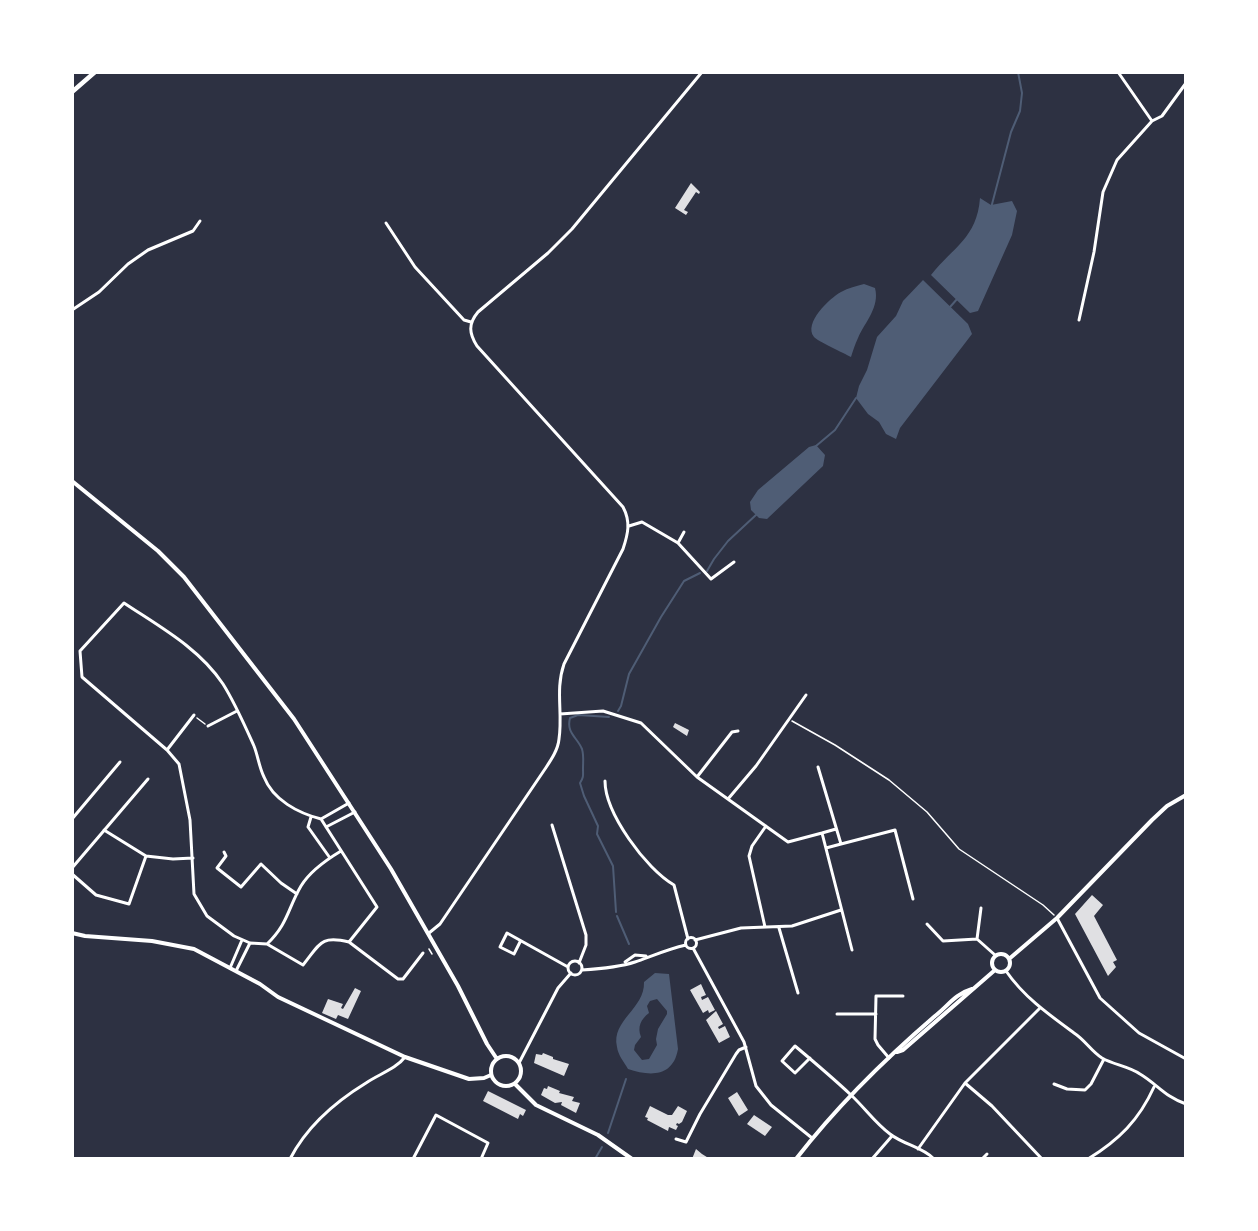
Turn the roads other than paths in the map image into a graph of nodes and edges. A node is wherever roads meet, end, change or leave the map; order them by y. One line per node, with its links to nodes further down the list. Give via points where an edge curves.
1 (95, 72): 5 (main road)
2 (702, 72): 11 (street, via 548,254)
3 (1118, 72): 6 (street)
4 (1186, 83): 6 (street, via 1162,116)
5 (72, 92)
6 (1152, 122): 10 (street, via 1117,160 1103,192)
7 (200, 221): 9 (street, via 193,231 128,264 99,292)
8 (386, 223): 11 (street, via 415,267 464,320)
9 (72, 310)
10 (1079, 320)
11 (471, 322): 13 (street, via 471,337 477,345 623,507)
12 (72, 481): 31 (street, via 184,577 294,719)
13 (629, 526): 15 (street, via 642,522); 19 (street, via 623,549 564,664 558,694)
14 (684, 532): 15 (street)
15 (678, 543): 16 (street, via 711,579)
16 (734, 562)
17 (806, 694): 30 (street)
18 (237, 711): 21 (street); 23 (street, via 224,685 192,650 124,603 80,651 82,677); 33 (street, via 268,785 281,801)
19 (560, 714): 26 (street, via 603,711 640,723); 60 (street, via 559,739 545,769 440,924)
20 (194, 715): 23 (street)
21 (208, 726)
22 (738, 731): 26 (street, via 732,732)
23 (167, 750): 47 (street, via 179,764)
24 (120, 762): 34 (street)
25 (818, 767): 39 (street)
26 (698, 777): 30 (street)
27 (148, 779): 40 (street)
28 (605, 781): 61 (street, via 609,803 623,831 674,885)
29 (1186, 795): 55 (street, via 1152,820)
30 (728, 799): 37 (street)
31 (349, 803): 32 (street); 35 (street)
32 (355, 812): 38 (street); 60 (street)
33 (311, 817): 35 (street); 48 (street, via 308,827)
34 (72, 819)
35 (321, 819): 38 (street)
36 (552, 825): 75 (street, via 586,935)
37 (766, 826): 41 (street, via 788,842); 57 (street, via 749,856)
38 (326, 827): 44 (street)
39 (836, 829): 41 (street); 42 (street)
40 (104, 830): 46 (street); 49 (street)
41 (822, 833): 43 (street)
42 (841, 844): 43 (street); 52 (street, via 895,830)
43 (826, 848): 54 (street)
44 (341, 851): 48 (street); 65 (street, via 377,907)
45 (224, 852): 51 (street, via 226,856 217,868 241,887 261,864)
46 (146, 856): 47 (street); 50 (street, via 129,904 96,895)
47 (193, 858): 63 (street, via 192,882 197,903 217,926)
48 (330, 858): 51 (street, via 311,873)
49 (72, 868)
50 (72, 874)
51 (297, 894): 68 (street, via 289,915)
52 (913, 899)
53 (981, 908): 62 (street)
54 (841, 910): 58 (street); 71 (street)
55 (1057, 918): 74 (street); 94 (street, via 1100,998 1139,1033)
56 (927, 924): 62 (street, via 943,941)
57 (765, 927): 58 (street); 64 (street, via 741,928)
58 (779, 928): 83 (street)
59 (72, 933): 77 (street, via 178,945 206,954)
60 (429, 933): 92 (street)
61 (688, 939): 64 (street); 69 (street)
62 (977, 939): 73 (street)
63 (242, 940): 67 (street); 77 (street)
64 (695, 940): 70 (street)
65 (349, 942): 68 (street, via 326,940 303,965); 72 (street, via 398,979 408,975)
66 (520, 942): 66 (street, via 507,933 500,947 514,954); 76 (street)
67 (250, 943): 68 (street); 81 (street)
68 (267, 944)
69 (686, 945): 70 (street); 78 (street, via 634,962)
70 (693, 948): 88 (street)
71 (852, 950)
72 (423, 953)
73 (995, 955): 74 (street, via 1003,954); 79 (street, via 991,961)
74 (1009, 959): 80 (street)
75 (579, 963): 76 (street); 78 (street)
76 (568, 967): 82 (street)
77 (230, 968): 81 (street)
78 (582, 970): 82 (street)
79 (994, 970): 80 (street); 91 (street, via 945,1005)
80 (1006, 971): 85 (street)
81 (236, 972): 89 (street, via 302,1010)
82 (571, 973): 95 (street, via 558,988)
83 (798, 993)
84 (903, 996): 87 (street, via 876,996)
85 (1040, 1008): 93 (street); 97 (street)
86 (837, 1014): 87 (street)
87 (876, 1014): 91 (street, via 875,1039)
88 (746, 1047): 104 (street, via 762,1095); 105 (street, via 736,1054 686,1142)
89 (405, 1057): 96 (street, via 469,1079); 108 (street, via 399,1065 360,1087 315,1121)
90 (810, 1058): 90 (street, via 795,1046 782,1061 795,1073); 101 (street)
91 (890, 1058): 101 (street)
92 (497, 1059): 95 (street, via 508,1056); 96 (street)
93 (1104, 1059): 99 (street, via 1085,1090); 100 (street, via 1129,1068 1150,1080)
94 (1186, 1059)
95 (519, 1063): 98 (street, via 521,1074)
96 (491, 1075): 98 (street, via 498,1085)
97 (965, 1083): 106 (street); 116 (street, via 993,1106)
98 (515, 1084): 111 (street, via 536,1106 598,1135)
99 (1054, 1084)
100 (1154, 1087): 102 (street); 117 (street, via 1129,1128)
101 (851, 1095): 103 (street); 104 (street)
102 (1186, 1104)
103 (892, 1136): 106 (street); 113 (street)
104 (812, 1138): 112 (street)
105 (676, 1139)
106 (918, 1149): 114 (street)
107 (987, 1154): 115 (street)
108 (290, 1159)
109 (413, 1159): 110 (street, via 436,1115 488,1143)
110 (481, 1159)
111 (632, 1159)
112 (796, 1159)
113 (872, 1159)
114 (934, 1159)
115 (982, 1159)
116 (1042, 1159)
117 (1088, 1159)

